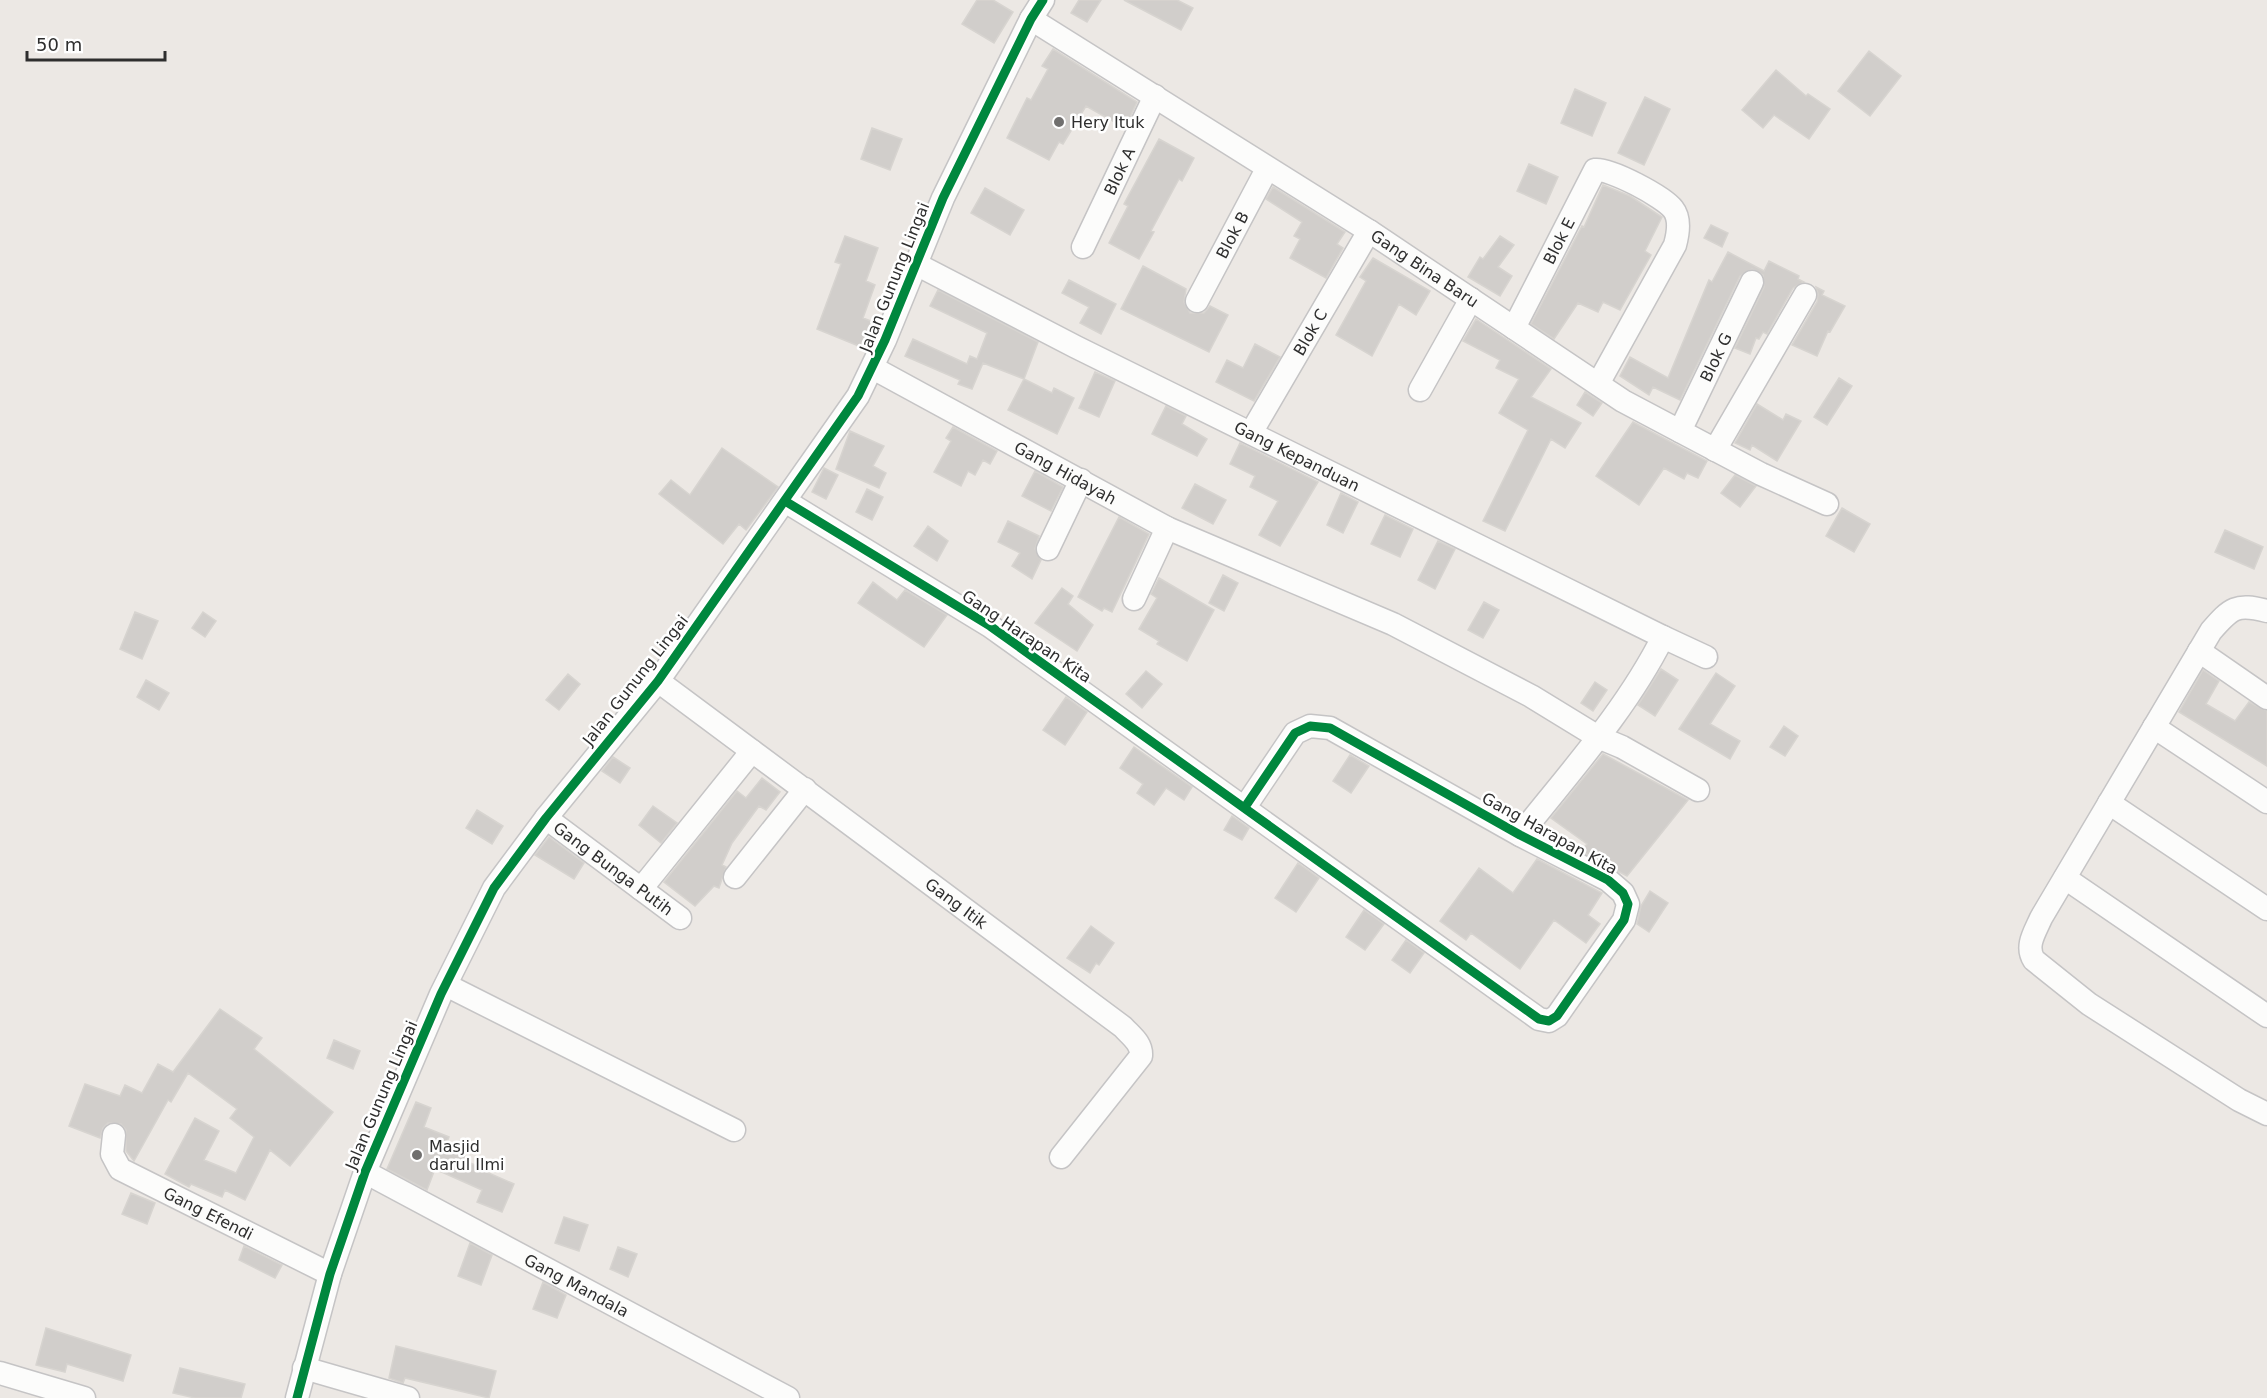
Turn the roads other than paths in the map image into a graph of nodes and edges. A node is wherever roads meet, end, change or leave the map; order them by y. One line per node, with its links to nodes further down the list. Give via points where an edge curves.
1 (1043, 0): 2 (street, Jalan Gunung Lingai)
2 (1031, 19): 3 (street, Gang Bina Baru); 7 (street, Jalan Gunung Lingai)
3 (1155, 96): 4 (street, Gang Bina Baru); 6 (street, Blok A)
4 (1267, 169): 5 (street, Gang Bina Baru); 11 (street, Blok B)
5 (1369, 231): 10 (street, Gang Bina Baru); 17 (street, Blok C)
6 (1083, 247)
7 (914, 263): 13 (street, Jalan Gunung Lingai); 17 (street, Gang Kepanduan)
8 (1752, 282): 16 (street, Blok G)
9 (1805, 295): 18 (street)
10 (1471, 299): 12 (street, Gang Bina Baru); 15 (street)
11 (1197, 301)
12 (1514, 328): 14 (street, Gang Bina Baru); 14 (street, Blok E, via 1595,170 1611,172 1665,201 1675,210 1675,245)
13 (873, 368): 19 (street, Gang Hidayah); 20 (street, Jalan Gunung Lingai)
14 (1598, 384): 16 (street, Gang Bina Baru)
15 (1420, 390)
16 (1680, 431): 18 (street, Gang Bina Baru)
17 (1251, 433): 26 (street, Gang Kepanduan)
18 (1715, 450): 21 (street, Gang Bina Baru)
19 (1081, 480): 22 (street, Gang Hidayah); 23 (street)
20 (785, 501): 29 (street, Jalan Gunung Lingai); 38 (street, Gang Harapan Kita, via 990,626)
21 (1827, 504)
22 (1167, 528): 24 (street); 32 (street, Gang Hidayah, via 1393,624 1531,696)
23 (1048, 549)
24 (1134, 599)
25 (2267, 611): 27 (street, via 2243,606 2228,611)
26 (1658, 646): 28 (street, Gang Kepanduan); 32 (street, Gang Harapan Kita)
27 (2199, 651): 30 (street); 31 (street)
28 (1706, 657)
29 (658, 681): 33 (street, Gang Itik); 39 (street, Jalan Gunung Lingai)
30 (2267, 698)
31 (2154, 727): 36 (street); 37 (street)
32 (1598, 737): 35 (street, Gang Hidayah); 40 (street, Gang Harapan Kita)
33 (752, 751): 34 (street, Gang Itik); 43 (street)
34 (805, 789): 41 (street); 51 (street, Gang Itik, via 1136,1040 1142,1049 1141,1056)
35 (1698, 790)
36 (2267, 802)
37 (2109, 803): 42 (street); 44 (street)
38 (1245, 807): 40 (street, Gang Harapan Kita, via 1295,733 1310,726 1330,728); 40 (street, Gang Harapan Kita, via 1539,1019 1549,1021 1557,1016 1624,920 1628,904 1623,893 1608,880)
39 (546, 818): 43 (street, Gang Bunga Putih); 46 (street, Jalan Gunung Lingai, via 494,888)
40 (1520, 835)
41 (735, 877)
42 (2065, 878): 47 (street); 48 (street, via 2031,939 2034,960 2089,1004)
43 (641, 889): 45 (street, Gang Bunga Putih)
44 (2267, 909)
45 (680, 918)
46 (446, 985): 49 (street); 52 (street, Jalan Gunung Lingai)
47 (2267, 1016)
48 (2267, 1114)
49 (734, 1130)
50 (114, 1135): 53 (street, Gang Efendi, via 112,1154 120,1169)
51 (1061, 1156)
52 (365, 1172): 53 (street, Jalan Gunung Lingai); 59 (street, Gang Mandala)
53 (330, 1274): 54 (street, Jalan Gunung Lingai)
54 (304, 1368): 57 (street, Jalan Gunung Lingai); 58 (street)
55 (0, 1373): 56 (street)
56 (84, 1398)
57 (297, 1398)
58 (408, 1398)
59 (788, 1398)

